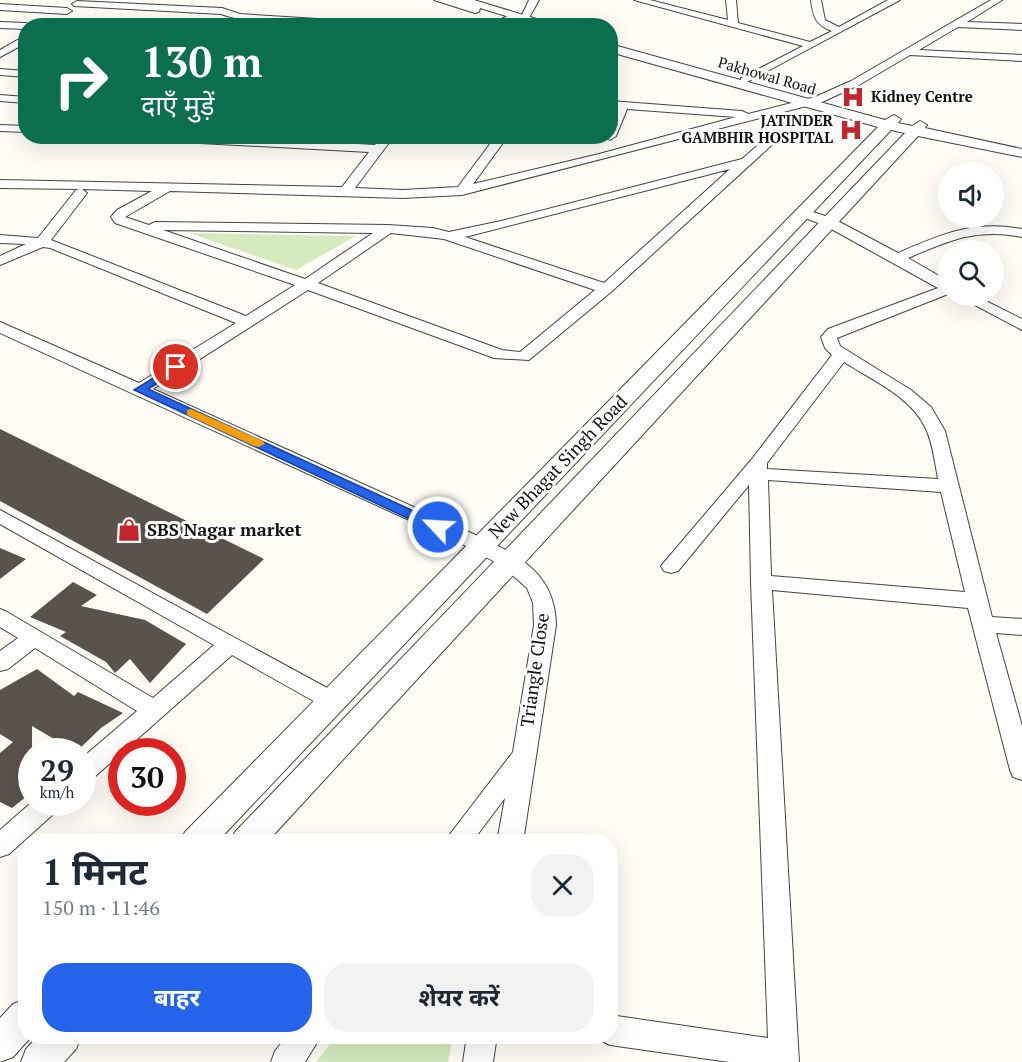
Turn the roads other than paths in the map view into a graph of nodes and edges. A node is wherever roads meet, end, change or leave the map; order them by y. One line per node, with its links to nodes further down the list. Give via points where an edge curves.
1 (7, 0): 12 (street)
2 (440, 0): 16 (street)
3 (462, 0): 17 (street)
4 (534, 0): 18 (street)
5 (639, 0): 20 (street)
6 (730, 0): 20 (street)
7 (816, 0): 25 (street, via 819,21)
8 (895, 0): 25 (street)
9 (984, 0): 19 (street)
10 (997, 0): 21 (street)
11 (80, 2): 13 (street); 15 (street, via 222,11)
12 (0, 6): 13 (street)
13 (68, 11): 14 (street)
14 (57, 18)
15 (254, 18)
16 (513, 18)
17 (515, 18)
18 (522, 18)
19 (941, 23): 21 (street); 31 (street)
20 (733, 24): 29 (street)
21 (958, 24): 24 (street); 32 (street)
22 (0, 25): 23 (street)
23 (18, 26)
24 (1022, 27)
25 (840, 30): 29 (street)
26 (0, 38): 27 (street)
27 (17, 43): 33 (street)
28 (618, 44): 37 (street, Pakhowal Road)
29 (812, 45): 37 (street)
30 (618, 50): 40 (street, Pakhowal Road)
31 (892, 52): 32 (street); 40 (street)
32 (908, 52): 34 (street); 40 (street, via 855,82)
33 (0, 54)
34 (1022, 58)
35 (0, 72): 36 (street)
36 (18, 73)
37 (745, 80): 40 (street, Pakhowal Road)
38 (0, 98): 39 (street)
39 (18, 99)
40 (803, 101): 42 (street); 43 (street, Pakhowal Road)
41 (618, 105): 42 (street)
42 (757, 116): 54 (street)
43 (904, 125): 51 (street, Pakhowal Road); 53 (street, Pakhowal Road); 61 (street, New Bhagat Singh Road); 62 (street, New Bhagat Singh Road)
44 (0, 128): 45 (street)
45 (18, 129)
46 (769, 142): 55 (street)
47 (287, 144): 52 (street)
48 (381, 144): 52 (street)
49 (496, 144): 59 (street)
50 (607, 144): 54 (street)
51 (1022, 146)
52 (377, 149): 58 (street)
53 (1022, 153)
54 (602, 157): 59 (street)
55 (745, 162): 64 (street); 75 (street)
56 (0, 184): 57 (street)
57 (166, 188): 58 (street); 63 (street, via 118,217)
58 (346, 191): 59 (street)
59 (462, 191)
60 (81, 193): 69 (street)
61 (804, 213): 62 (street); 86 (street, New Bhagat Singh Road)
62 (829, 222): 71 (street); 87 (street, New Bhagat Singh Road)
63 (137, 225): 65 (street); 74 (street)
64 (502, 225): 67 (street); 70 (street)
65 (388, 229): 67 (street); 74 (street)
66 (1022, 233): 71 (street, via 966,229)
67 (449, 236): 70 (street)
68 (0, 239): 69 (street)
69 (42, 242): 72 (street); 78 (street)
70 (477, 246): 75 (street)
71 (897, 258): 73 (street)
72 (0, 261)
73 (938, 282)
74 (307, 284): 75 (street, via 512,357 531,352); 78 (street)
75 (606, 289)
76 (938, 292): 81 (street, via 834,332 830,342)
77 (985, 306): 79 (street)
78 (248, 322): 82 (street)
79 (1022, 325)
80 (0, 327): 82 (street, Triangle Close)
81 (842, 353): 83 (street); 84 (street, via 924,411 936,431)
82 (140, 390): 86 (street, Triangle Close)
83 (759, 468): 84 (street); 88 (street); 89 (street)
84 (948, 486): 90 (street)
85 (0, 516): 95 (street)
86 (480, 547): 87 (street, Triangle Close); 97 (street, New Bhagat Singh Road)
87 (509, 561): 99 (street, New Bhagat Singh Road); 100 (street, Triangle Close, via 534,582 544,600 545,625)
88 (671, 566)
89 (761, 582): 90 (street); 115 (street)
90 (977, 601): 92 (street)
91 (0, 617): 94 (street)
92 (983, 624): 93 (street); 102 (street)
93 (1022, 627)
94 (33, 638): 96 (street); 98 (street)
95 (228, 645): 97 (street); 98 (street)
96 (0, 663)
97 (332, 701): 99 (street); 104 (street, New Bhagat Singh Road)
98 (154, 710): 101 (street)
99 (363, 716): 105 (street, New Bhagat Singh Road)
100 (522, 757): 106 (street, Triangle Close); 107 (street, Triangle Close)
101 (96, 761)
102 (1022, 770)
103 (34, 816): 108 (street)
104 (204, 834)
105 (253, 834)
106 (462, 834)
107 (511, 834)
108 (0, 846)
109 (18, 1025): 111 (street)
110 (618, 1031): 115 (street)
111 (0, 1044)
112 (56, 1044): 116 (street)
113 (300, 1044): 117 (street)
114 (481, 1044): 118 (street)
115 (784, 1059)
116 (39, 1062)
117 (286, 1062)
118 (478, 1062)

